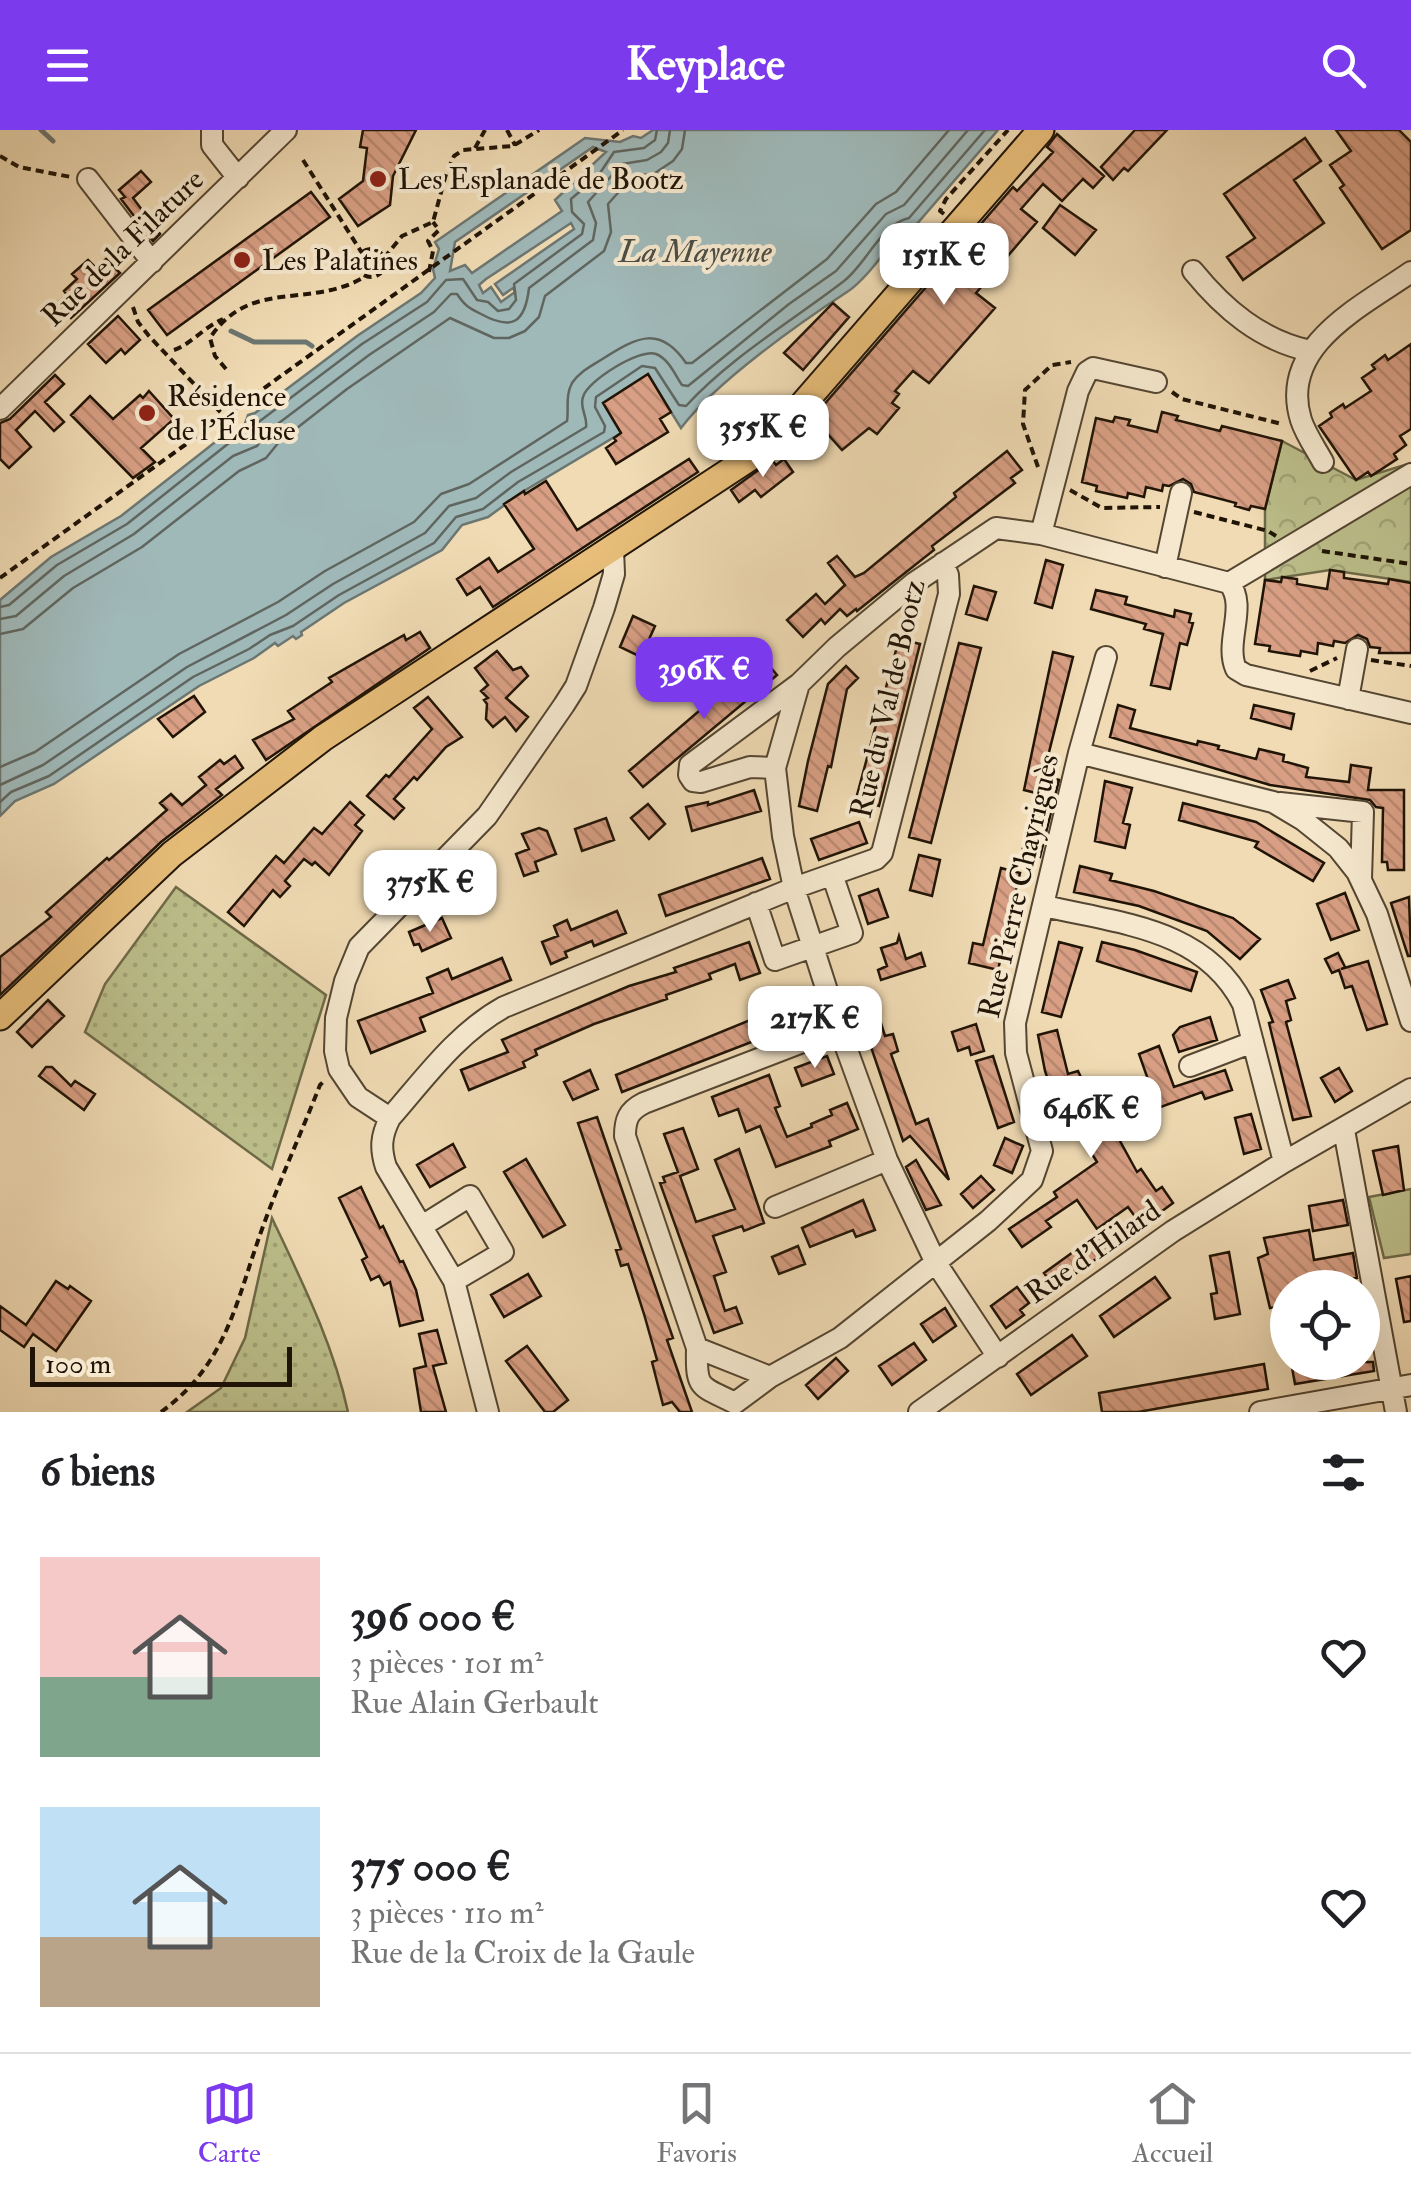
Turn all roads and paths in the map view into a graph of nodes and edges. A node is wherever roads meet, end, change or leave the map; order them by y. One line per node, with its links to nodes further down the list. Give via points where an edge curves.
1 (212, 130): 13 (street, via 212,145)
2 (286, 130): 13 (street, Rue de la Filature)
3 (484, 130): 10 (path)
4 (506, 130): 9 (path)
5 (539, 130): 9 (path)
6 (624, 130): 20 (path)
7 (1008, 130): 15 (path, via 946,199 940,211)
8 (1042, 130): 37 (main road, via 754,456)
9 (516, 145): 10 (path)
10 (475, 149): 16 (path, via 454,156)
11 (0, 156): 14 (path, via 32,170)
12 (304, 160): 17 (path)
13 (238, 178): 19 (street, Rue de la Filature)
14 (88, 179): 19 (street)
15 (948, 218)
16 (434, 222): 18 (path, via 402,236); 20 (path)
17 (362, 253): 18 (path, via 374,250); 23 (path, via 358,265)
18 (384, 258): 23 (path, via 379,274)
19 (152, 262): 24 (street, Rue de la Filature)
20 (431, 270): 31 (path)
21 (1193, 271): 27 (street, via 1242,321)
22 (1411, 272): 27 (street)
23 (366, 276): 25 (path, via 332,292 264,298)
24 (123, 290): 30 (street, Rue de la Filature); 31 (path, via 148,336)
25 (222, 319): 26 (path); 28 (path, via 210,338)
26 (174, 350)
27 (1310, 351): 32 (street, via 1301,365)
28 (226, 368)
29 (1156, 382): 32 (path, via 1182,399 1242,415 1284,424); 36 (street, via 1088,372)
30 (0, 409)
31 (225, 416): 40 (path)
32 (1302, 420): 33 (street)
33 (1322, 462)
34 (1411, 474): 41 (street)
35 (1182, 493): 39 (street)
36 (1041, 534): 38 (street, via 996,528); 39 (street)
37 (613, 548): 56 (main road, via 259,785 172,854); 61 (street, via 604,608 564,705 487,816 359,948 336,1018)
38 (944, 563): 44 (street); 50 (street, Rue du Val de Bootz, via 949,594 886,844 876,859)
39 (1165, 567): 41 (street)
40 (0, 578)
41 (1229, 583): 45 (street, via 1237,596 1231,646 1236,669)
42 (1357, 649): 45 (street)
43 (1106, 657): 47 (street, Rue Pierre Chayriguès)
44 (799, 684): 48 (street); 48 (street, via 690,765 689,775 701,782 750,767)
45 (1348, 699): 46 (street)
46 (1411, 714)
47 (1078, 753): 49 (street); 54 (street, Rue Pierre Chayriguès)
48 (776, 768): 52 (street)
49 (1272, 802): 51 (street, via 1338,848); 51 (street, via 1363,812)
50 (833, 877): 52 (street, Rue du Val de Bootz); 55 (street, via 852,933)
51 (1361, 880): 57 (street)
52 (794, 888): 53 (street, Rue du Val de Bootz); 55 (street)
53 (756, 903): 55 (street, via 775,960); 63 (street, Rue du Val de Bootz, via 478,1021)
54 (1045, 906): 59 (street, via 1148,930 1209,959 1232,982); 69 (street, Rue Pierre Chayriguès, via 1014,1023 1039,1132 1039,1164 1020,1193)
55 (813, 947): 58 (street)
56 (0, 1017)
57 (1411, 1021)
58 (839, 1028): 65 (street); 71 (street, via 644,1103 625,1121 624,1136)
59 (1253, 1042): 60 (street); 66 (street)
60 (1190, 1066)
61 (339, 1069): 63 (street, via 358,1096); 75 (path, via 320,1085 221,1346 184,1395)
62 (1411, 1089): 64 (street, Rue d'Hilard)
63 (390, 1118): 68 (street, via 381,1151)
64 (1344, 1130): 66 (street, Rue d'Hilard); 74 (street)
65 (888, 1160): 67 (street); 69 (street)
66 (1284, 1162): 72 (street, Rue d'Hilard, via 1173,1231)
67 (774, 1207)
68 (422, 1226): 70 (street); 70 (street, via 470,1196 503,1252)
69 (936, 1262): 72 (street); 73 (street, Rue Pierre Chayriguès, via 840,1338)
70 (454, 1281): 76 (street)
71 (697, 1348): 73 (street); 73 (street, Rue Pierre Chayriguès, via 696,1379 735,1403)
72 (998, 1357): 77 (street, Rue d'Hilard)
73 (770, 1377)
74 (1401, 1387): 78 (street); 79 (street)
75 (161, 1412)
76 (488, 1412)
77 (919, 1412)
78 (1260, 1412)
79 (1396, 1412)

